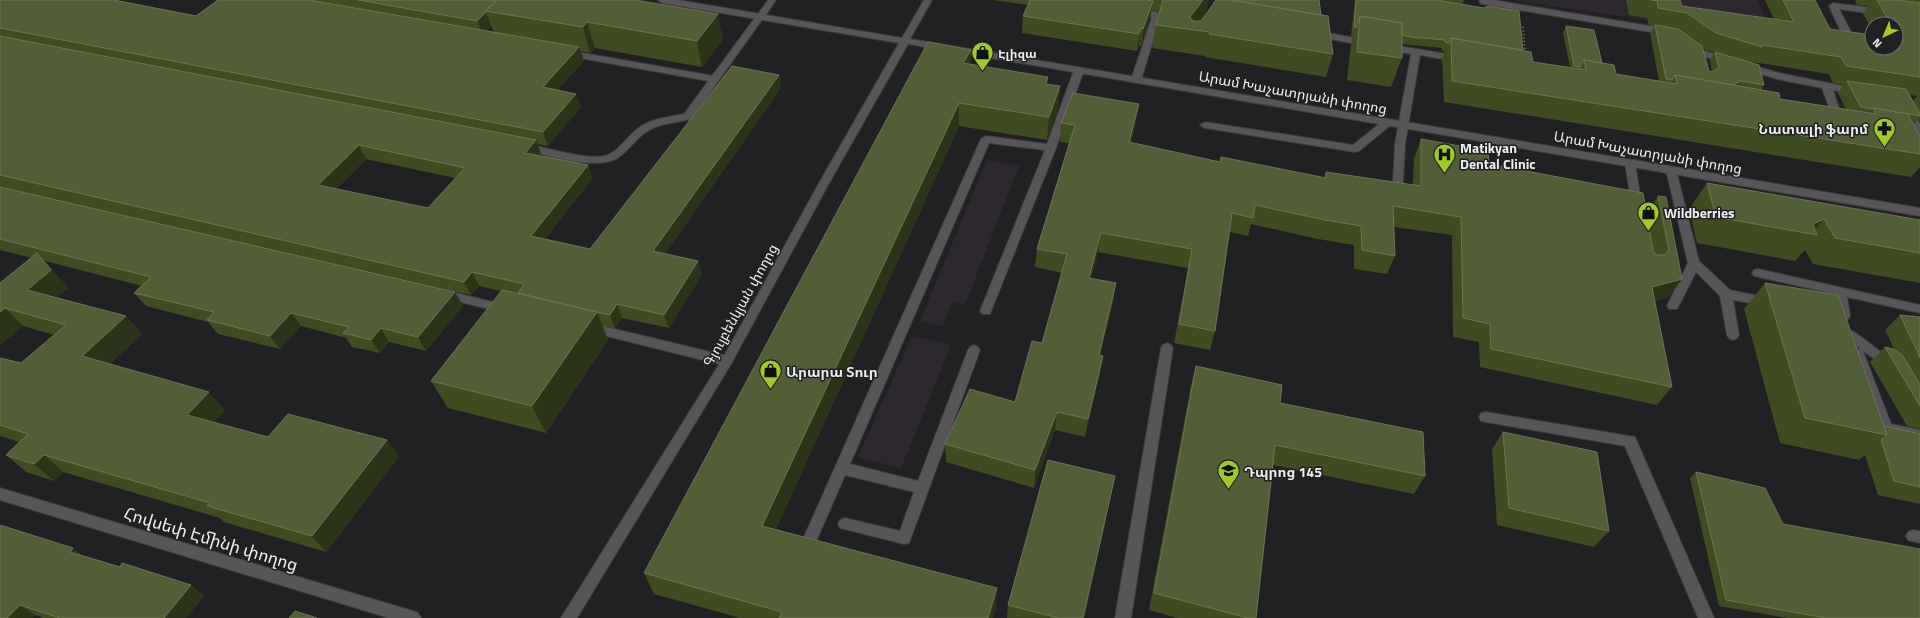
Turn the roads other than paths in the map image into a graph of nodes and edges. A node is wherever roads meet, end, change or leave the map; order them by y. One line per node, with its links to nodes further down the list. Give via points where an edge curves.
1 (662, 0): 8 (street, Արամ Խաչատրյանի փողոց)
2 (772, 0): 8 (street)
3 (928, 0): 11 (street, Գյուլբենկյան փողոց)
4 (1483, 0): 6 (street); 18 (street, via 1680,36 1703,57)
5 (1126, 10): 17 (street, via 1157,15)
6 (1481, 12)
7 (1888, 13): 9 (street, via 1833,6)
8 (760, 17): 11 (street, Արամ Խաչատրյանի փողոց); 16 (street)
9 (1846, 32)
10 (1309, 33): 13 (street)
11 (906, 41): 15 (street, Արամ Խաչատրյանի փողոց); 50 (street, Գյուլբենկյան փողոց, via 823,185)
12 (554, 51): 16 (street)
13 (1416, 52): 14 (street); 24 (street)
14 (1468, 60)
15 (1080, 70): 17 (street, Արամ Խաչատրյանի փողոց); 27 (street)
16 (714, 79): 26 (street, via 687,116 651,125 636,134 616,154 606,159)
17 (1136, 80): 22 (street, Արամ Խաչատրյանի փողոց)
18 (1827, 87): 19 (street); 21 (street, via 1835,111)
19 (1871, 94)
20 (1907, 99): 25 (street)
21 (1812, 107)
22 (1388, 122): 23 (street, via 1354,149); 24 (street, Արամ Խաչատրյանի փողոց)
23 (1205, 125)
24 (1403, 125): 28 (street, Արամ Խաչատրյանի փողոց); 30 (street)
25 (1917, 135)
26 (515, 144)
27 (1051, 148): 41 (street); 54 (street, via 986,139)
28 (1630, 163): 29 (street, Արամ Խաչատրյանի փողոց); 32 (street)
29 (1671, 170): 31 (street, Արամ Խաչատրյանի փողոց); 33 (street)
30 (1398, 183)
31 (1920, 212)
32 (1640, 220)
33 (1694, 263): 37 (street); 39 (street)
34 (1758, 273): 35 (street)
35 (1840, 291): 42 (street); 44 (street)
36 (435, 293): 40 (street)
37 (1726, 294): 38 (street); 46 (street)
38 (1778, 304)
39 (1673, 306)
40 (513, 310)
41 (986, 310)
42 (1920, 310)
43 (1829, 314): 44 (street)
44 (1844, 316): 47 (street)
45 (575, 325): 50 (street)
46 (1733, 335)
47 (1852, 336): 51 (street, via 1893,367); 53 (street, via 1886,428)
48 (1167, 348): 61 (street)
49 (974, 350): 55 (street)
50 (727, 361): 60 (street, Գյուլբենկյան փողոց)
51 (1897, 374)
52 (1486, 417): 62 (street, via 1630,441)
53 (1920, 435)
54 (841, 468): 55 (street); 58 (street)
55 (922, 488): 57 (street, via 904,538)
56 (0, 494): 59 (street, Հովսեփ Էմինի փողոց)
57 (845, 524)
58 (807, 546)
59 (412, 618)
60 (569, 618)
61 (1123, 618)
62 (1706, 618)

